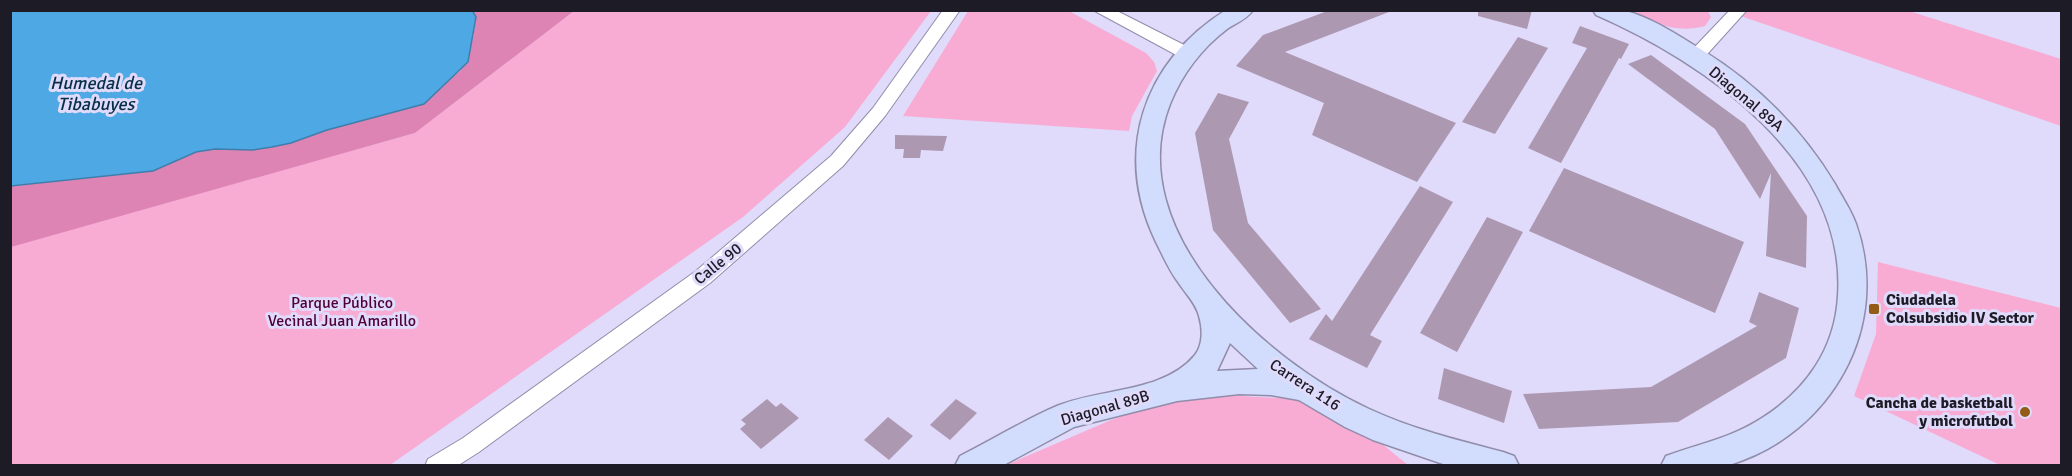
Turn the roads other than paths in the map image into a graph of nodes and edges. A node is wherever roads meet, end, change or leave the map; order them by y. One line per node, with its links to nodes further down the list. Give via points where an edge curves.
1 (952, 10): 13 (street, Calle 90, via 837,161 780,212 704,277 471,445)
2 (1101, 10): 6 (street)
3 (1242, 10): 6 (street, Diagonal 89B, via 1206,34)
4 (1604, 10): 7 (street, Diagonal 89A)
5 (1739, 10): 7 (street)
6 (1186, 54): 8 (street, Diagonal 89B, via 1167,81 1154,112 1147,147 1150,184 1160,223 1180,264)
7 (1695, 57): 12 (street, Diagonal 89A, via 1759,105 1820,177 1843,225 1854,278 1851,324 1836,364 1808,401 1768,432)
8 (1210, 304): 9 (street, Diagonal 89B, via 1216,328 1213,352 1200,373); 10 (street, Carrera 116, via 1267,362)
9 (1177, 388): 10 (street, Diagonal 89B, via 1239,381); 14 (street, Diagonal 89B, via 1067,416)
10 (1303, 388): 11 (street, Carrera 116, via 1351,415)
11 (1416, 442): 15 (street); 16 (street)
12 (1696, 464)
13 (436, 465)
14 (971, 465)
15 (1437, 465)
16 (1503, 465)

